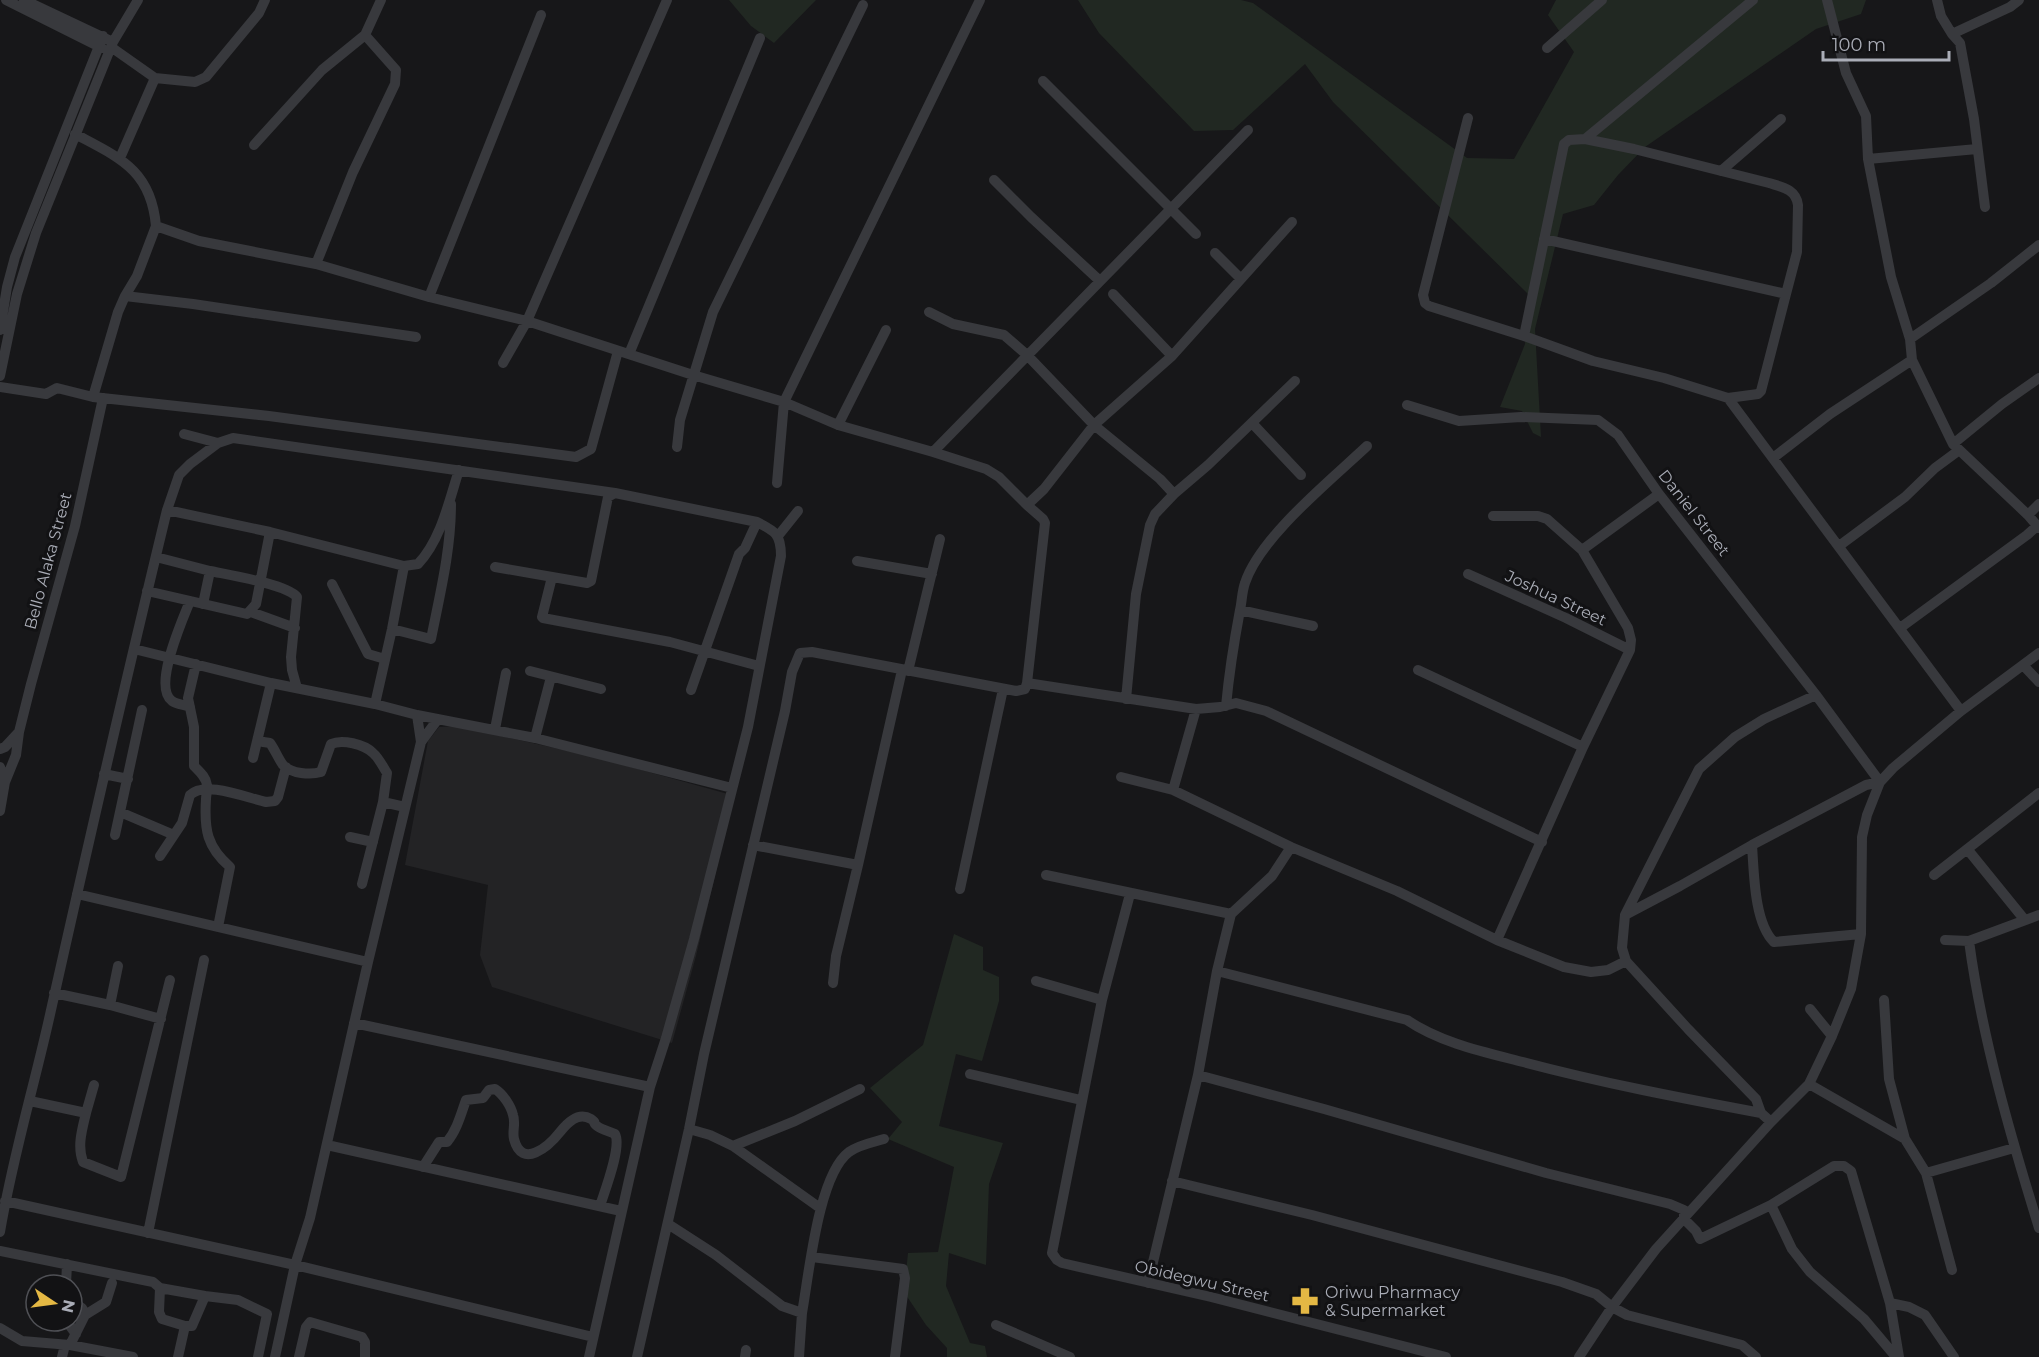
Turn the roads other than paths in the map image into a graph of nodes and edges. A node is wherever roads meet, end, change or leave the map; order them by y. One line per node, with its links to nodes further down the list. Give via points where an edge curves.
1 (6, 0): 19 (street)
2 (24, 0): 17 (street)
3 (138, 0): 20 (street)
4 (265, 0): 22 (street, via 259,13 206,77 195,82)
5 (381, 0): 16 (street)
6 (667, 0): 52 (street)
7 (980, 0): 71 (street)
8 (1602, 0): 21 (street)
9 (1753, 0): 28 (street)
10 (1827, 0): 32 (street, via 1846,73 1866,116)
11 (1937, 0): 15 (street)
12 (2019, 0): 15 (street, via 2010,8)
13 (863, 5): 64 (street, via 713,312)
14 (541, 15): 50 (street)
15 (1952, 34): 30 (street, via 1960,43)
16 (365, 35): 29 (street, via 322,70); 43 (street, via 396,70 395,84 353,172)
17 (103, 36): 19 (street); 20 (street)
18 (760, 38): 59 (street)
19 (99, 46): 20 (street); 46 (street)
20 (111, 47): 22 (street); 27 (street)
21 (1547, 48)
22 (155, 78): 31 (street)
23 (1043, 81): 35 (street)
24 (1468, 118): 55 (street, via 1422,299 1429,306)
25 (1781, 119): 33 (street)
26 (1248, 130): 35 (street)
27 (75, 134): 31 (street); 65 (street, via 26,263)
28 (1585, 139): 33 (street); 40 (street, via 1564,144)
29 (254, 144)
30 (1977, 149): 32 (street); 36 (street)
31 (120, 158): 38 (street, via 147,190)
32 (1868, 159): 57 (street, via 1891,277)
33 (1720, 171): 48 (street, via 1782,187 1797,198 1797,252)
34 (994, 180): 45 (street)
35 (1171, 207): 39 (street); 45 (street)
36 (1985, 207)
37 (1292, 222): 44 (street)
38 (156, 226): 43 (street, via 199,241); 49 (street, Bello Alaka Street)
39 (1196, 234)
40 (1544, 239): 48 (street); 55 (street)
41 (2039, 245): 57 (street)
42 (1215, 253): 44 (street)
43 (316, 264): 50 (street)
44 (1241, 279): 61 (street)
45 (1100, 281): 60 (street)
46 (4, 286): 53 (street)
47 (1113, 294): 61 (street)
48 (1786, 294): 70 (street, via 1761,391)
49 (125, 296): 56 (street); 69 (street, Bello Alaka Street)
50 (429, 297): 52 (street)
51 (930, 312): 60 (street, via 953,324 1004,334)
52 (527, 321): 58 (street); 63 (street)
53 (0, 330)
54 (886, 330): 74 (street)
55 (1524, 336): 70 (street, via 1593,361)
56 (416, 337)
57 (1910, 339): 62 (street)
58 (618, 351): 59 (street); 69 (street, via 591,448 576,457)
59 (629, 354): 64 (street)
60 (1027, 355): 75 (street); 81 (street)
61 (1172, 356): 75 (street)
62 (1912, 360): 80 (street); 82 (street, via 1830,414)
63 (503, 363)
64 (693, 375): 71 (street); 79 (street)
65 (0, 376)
66 (2039, 378): 80 (street, via 2002,404)
67 (1295, 381): 73 (street)
68 (0, 387): 69 (street, via 46,394 57,388)
69 (98, 397): 154 (street, Bello Alaka Street, via 75,526)
70 (1728, 398): 82 (street)
71 (784, 402): 74 (street); 85 (street)
72 (1407, 405): 89 (street, Daniel Street, via 1459,421 1521,417 1598,420 1618,435)
73 (1252, 423): 84 (street); 88 (street)
74 (838, 425): 81 (street)
75 (1094, 425): 88 (street); 91 (street)
76 (184, 434): 77 (street)
77 (218, 443): 83 (street, via 233,438 251,440); 92 (street, via 179,475)
78 (1367, 446): 116 (street, via 1300,508 1266,547 1245,583)
79 (677, 447)
80 (1955, 448): 94 (street); 101 (street, via 1905,497)
81 (933, 452): 91 (street, via 992,473)
82 (1773, 458): 101 (street)
83 (459, 470): 86 (street); 87 (street)
84 (1301, 475)
85 (777, 483)
86 (615, 493): 96 (street); 110 (street, via 608,497 591,581)
87 (451, 494): 105 (street, via 429,549 418,564); 121 (street, via 447,563 431,639)
88 (1174, 494): 144 (street, via 1150,525 1136,594)
89 (1659, 494): 102 (street); 143 (street, Daniel Street)
90 (2039, 504): 94 (street)
91 (1027, 505): 138 (street, via 1045,523)
92 (167, 510): 98 (street); 103 (street)
93 (798, 511): 99 (street)
94 (2028, 514): 97 (street)
95 (1493, 516): 102 (street, via 1547,519)
96 (757, 522): 99 (street); 123 (street, via 739,554)
97 (2038, 527): 120 (street)
98 (270, 532): 105 (street); 111 (street)
99 (778, 536): 130 (street, via 781,556)
100 (940, 539): 108 (street)
101 (1839, 546): 120 (street)
102 (1582, 550): 124 (street, via 1628,628)
103 (156, 557): 107 (street); 113 (street)
104 (858, 561): 108 (street)
105 (404, 566): 121 (street)
106 (495, 567): 110 (street)
107 (210, 571): 111 (street); 115 (street)
108 (932, 574): 133 (street)
109 (1468, 574): 124 (street, Joshua Street)
110 (552, 577): 123 (street, via 543,618)
111 (260, 582): 117 (street); 119 (street, via 293,592 297,597)
112 (332, 584): 127 (street, via 368,654)
113 (147, 591): 114 (street); 122 (street)
114 (190, 601): 115 (street); 126 (street)
115 (203, 604): 117 (street, via 243,614)
116 (1240, 610): 118 (street); 147 (street)
117 (251, 612): 119 (street)
118 (1313, 626)
119 (295, 628): 139 (street, via 291,657)
120 (1900, 628): 150 (street)
121 (392, 629): 127 (street)
122 (134, 649): 126 (street); 163 (street)
123 (706, 650): 130 (street); 142 (street)
124 (1630, 650): 158 (street)
125 (2039, 653): 129 (street)
126 (169, 657): 128 (street); 146 (street, via 165,691 171,701)
127 (385, 659): 145 (street)
128 (196, 664): 137 (street); 146 (street, via 188,698)
129 (2024, 665): 136 (street); 150 (street)
130 (759, 666): 169 (street)
131 (1418, 670): 158 (street)
132 (530, 671): 135 (street)
133 (905, 671): 141 (street); 181 (street, via 812,652 800,654 792,672); 186 (street)
134 (506, 673): 153 (street)
135 (551, 677): 140 (street); 155 (street)
136 (2039, 682)
137 (271, 683): 139 (street); 156 (street)
138 (1027, 683): 141 (street, via 1025,689); 144 (street)
139 (297, 688): 145 (street)
140 (601, 688)
141 (1004, 689): 190 (street)
142 (691, 690)
143 (1816, 695): 167 (street, Daniel Street); 194 (street, via 1735,737 1699,769)
144 (1126, 699): 148 (street)
145 (375, 704): 151 (street)
146 (190, 706): 168 (street, via 194,766)
147 (1226, 706): 148 (street); 180 (street, via 1245,704 1266,711)
148 (1196, 709): 170 (street)
149 (142, 710): 165 (street)
150 (1961, 711): 167 (street)
151 (417, 716): 152 (street); 157 (street)
152 (438, 719): 153 (street); 157 (street)
153 (495, 729): 155 (street)
154 (19, 732): 159 (street); 166 (street, Bello Alaka Street, via 16,755)
155 (535, 738): 169 (street)
156 (257, 741): 160 (street); 162 (street, via 270,743)
157 (421, 742): 173 (street)
158 (1583, 747): 180 (street)
159 (0, 749)
160 (252, 758)
161 (0, 767): 166 (street)
162 (286, 767): 168 (street, via 275,801); 172 (street, via 316,774 321,772 331,744 352,743 374,753 387,774)
163 (104, 774): 165 (street); 191 (street)
164 (1121, 777): 170 (street)
165 (128, 778): 175 (street)
166 (5, 782): 174 (street, Bello Alaka Street)
167 (1880, 782): 182 (street, via 1866,785); 198 (street, via 1862,837)
168 (208, 788): 177 (street, via 190,795); 197 (street, via 208,837 220,859 230,867)
169 (732, 788): 222 (street, via 694,939)
170 (1173, 790): 183 (street)
171 (2039, 793): 184 (street)
172 (383, 802): 173 (street); 179 (street)
173 (405, 807): 204 (street)
174 (0, 812)
175 (120, 812): 176 (street); 177 (street)
176 (115, 835)
177 (174, 835): 185 (street)
178 (350, 837): 179 (street)
179 (373, 842): 189 (street)
180 (1542, 842): 199 (street)
181 (753, 845): 186 (street); 229 (street)
182 (1752, 845): 194 (street); 198 (street, via 1763,926 1774,942)
183 (1291, 847): 193 (street, via 1272,876); 199 (street, via 1398,891)
184 (1968, 850): 188 (street); 196 (street)
185 (160, 856)
186 (858, 866): 209 (street)
187 (1046, 875): 192 (street)
188 (1934, 875)
189 (362, 884)
190 (960, 889)
191 (77, 894): 197 (street); 210 (street)
192 (1130, 894): 193 (street); 211 (street)
193 (1231, 914): 206 (street)
194 (1625, 915): 203 (street, via 1622,948)
195 (2039, 915): 196 (street)
196 (2024, 919): 201 (street)
197 (218, 927): 204 (street)
198 (1861, 934): 217 (street, via 1851,988)
199 (1497, 940): 203 (street, via 1564,967 1591,972 1608,970)
200 (1945, 940): 201 (street)
201 (1969, 941): 234 (street, via 1974,982)
202 (204, 960): 247 (street)
203 (1626, 961): 227 (street, via 1755,1099)
204 (368, 962): 216 (street)
205 (117, 966): 213 (street)
206 (1217, 971): 219 (street); 227 (street, via 1407,1020 1433,1035 1484,1052 1596,1082)
207 (170, 981): 215 (street)
208 (1036, 981): 211 (street)
209 (833, 983)
210 (54, 993): 213 (street); 225 (street)
211 (1102, 1000): 224 (street)
212 (1884, 1000): 231 (street, via 1889,1079)
213 (110, 1005): 215 (street)
214 (1810, 1009): 217 (street)
215 (160, 1019): 226 (street, via 122,1177 83,1162 81,1135)
216 (354, 1023): 222 (street); 232 (street)
217 (1832, 1036): 220 (street)
218 (970, 1074): 224 (street)
219 (1198, 1075): 237 (street); 243 (street, via 1670,1204 1684,1210)
220 (1809, 1084): 228 (street); 231 (street)
221 (94, 1085): 226 (street)
222 (650, 1087): 242 (street)
223 (860, 1089): 233 (street)
224 (1081, 1100): 255 (street, Obidegwu Street, via 1052,1253 1057,1260)
225 (30, 1101): 226 (street); 238 (street)
226 (87, 1113)
227 (1761, 1113): 228 (street)
228 (1771, 1122): 243 (street)
229 (689, 1129): 233 (street); 244 (street)
230 (884, 1139): 241 (street, via 850,1151 838,1165)
231 (1905, 1139): 236 (street)
232 (327, 1145): 235 (street); 251 (street)
233 (733, 1146): 241 (street)
234 (2014, 1148): 236 (street); 245 (street)
235 (423, 1167): 240 (street); 240 (street, via 439,1142 450,1139 462,1118 466,1100 483,1098 495,1089 513,1115 515,1143 525,1152 539,1152 570,1121 580,1117 589,1118 597,1127 615,1134 616,1150)
236 (1926, 1173): 252 (street)
237 (1172, 1180): 255 (street); 259 (street, via 1516,1268 1587,1291)
238 (5, 1202): 246 (street); 247 (street)
239 (1771, 1205): 243 (street, via 1700,1239); 258 (street, via 1834,1166 1851,1171); 285 (street, via 1792,1249 1810,1272 1864,1319)
240 (600, 1206): 242 (street)
241 (820, 1208): 249 (street)
242 (621, 1211): 267 (street)
243 (1684, 1219): 259 (street)
244 (668, 1224): 261 (street, via 782,1306); 278 (street)
245 (2039, 1228)
246 (0, 1232)
247 (148, 1233): 251 (street)
248 (0, 1251): 250 (street)
249 (812, 1257): 261 (street); 280 (street, via 903,1269)
250 (67, 1264): 253 (street); 256 (street, via 153,1282)
251 (295, 1265): 267 (street); 274 (street)
252 (1952, 1270)
253 (67, 1273)
254 (112, 1283): 262 (street, via 106,1302)
255 (1148, 1283): 282 (street, Obidegwu Street)
256 (160, 1288): 257 (street); 264 (street, via 162,1319)
257 (205, 1296): 264 (street, via 192,1326); 273 (street, via 238,1299 267,1314)
258 (1890, 1303): 285 (street); 286 (street, via 1925,1315)
259 (1612, 1307): 283 (street); 284 (street, via 1627,1315 1742,1345)
260 (84, 1312): 262 (street)
261 (802, 1313): 279 (street)
262 (86, 1315): 266 (street)
263 (996, 1325): 281 (street)
264 (185, 1326): 272 (street)
265 (0, 1328): 268 (street, via 22,1341)
266 (76, 1334): 268 (street)
267 (593, 1337): 277 (street)
268 (67, 1345): 269 (street); 270 (street)
269 (84, 1352): 271 (street)
270 (62, 1357)
271 (133, 1357)
272 (177, 1357)
273 (258, 1357)
274 (275, 1357)
275 (299, 1357): 276 (street, via 310,1322 362,1337)
276 (365, 1357)
277 (589, 1357)
278 (637, 1357)
279 (800, 1357)
280 (896, 1357)
281 (1070, 1357)
282 (1446, 1357)
283 (1579, 1357)
284 (1756, 1357)
285 (1898, 1357)
286 (1954, 1357)

